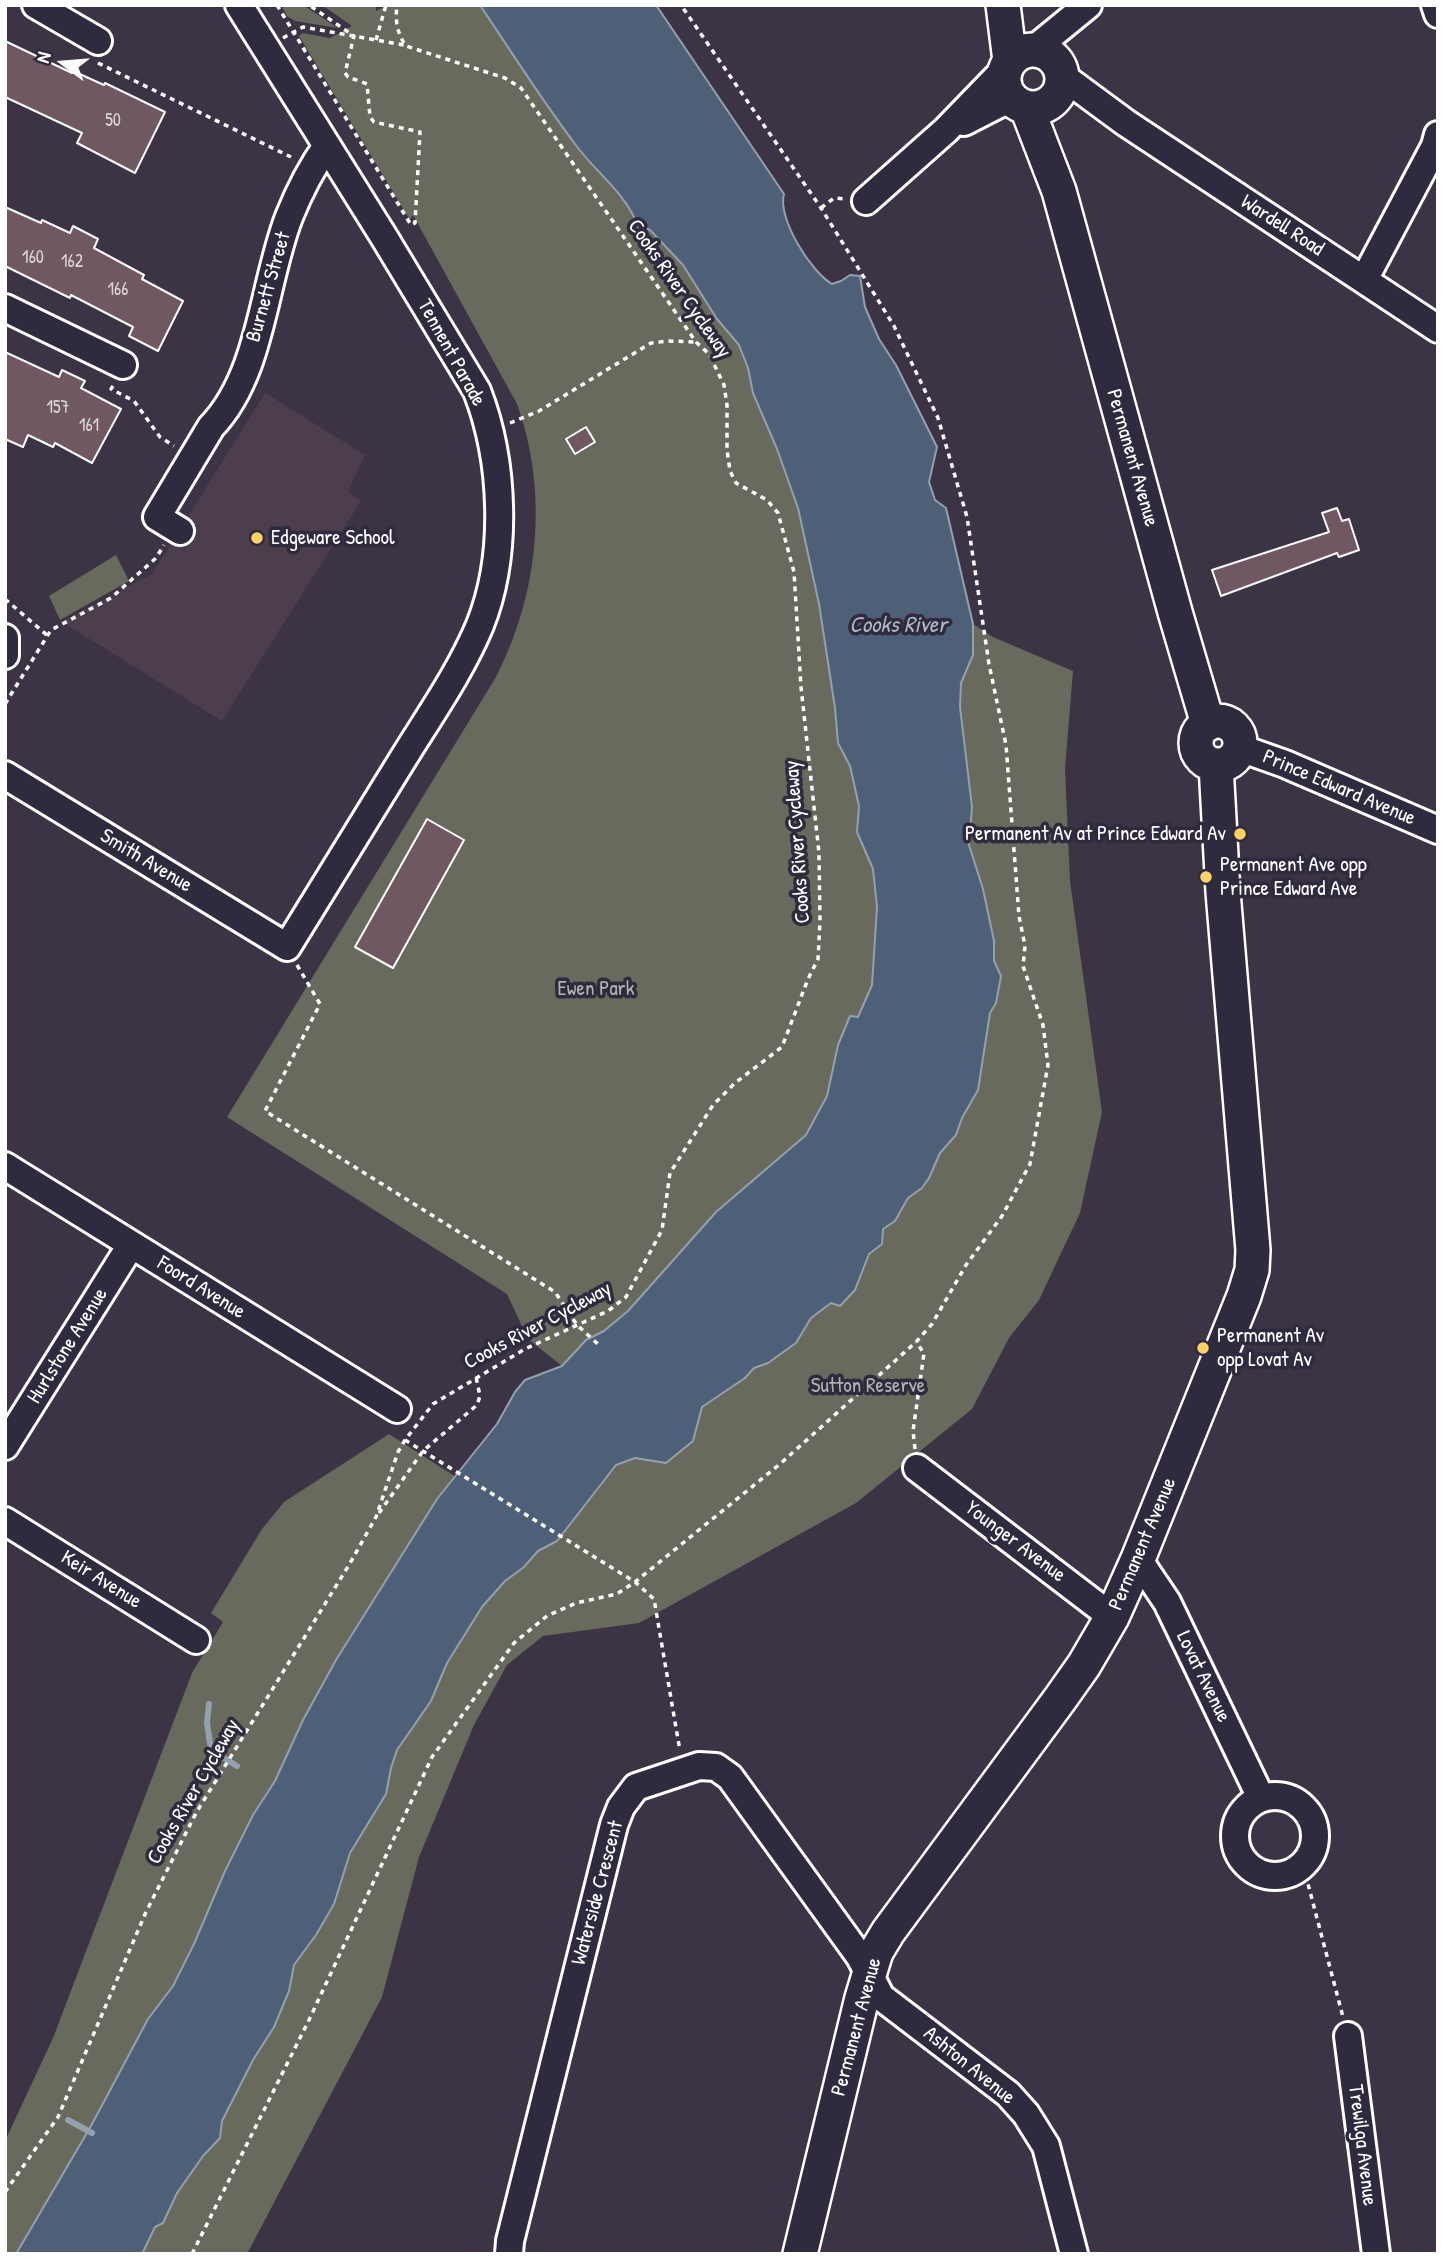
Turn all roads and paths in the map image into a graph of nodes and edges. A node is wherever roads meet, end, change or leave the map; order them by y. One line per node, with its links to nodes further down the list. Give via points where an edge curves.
1 (239, 5): 18 (street, Tennent Parade)
2 (277, 5): 13 (path)
3 (309, 5): 14 (path)
4 (397, 5): 17 (path, via 399,37)
5 (681, 5): 44 (path, via 821,208 894,326 938,418 967,517 1006,745 1025,946 1023,966 1043,1025 1048,1065 1030,1164 1002,1216)
6 (1005, 5): 20 (main road)
7 (1088, 5): 20 (street)
8 (1097, 5): 20 (street)
9 (1435, 5): 12 (street)
10 (385, 6): 15 (path)
11 (44, 9): 16 (street)
12 (1438, 14)
13 (293, 33): 14 (path, Cooks River Cycleway, via 303,27); 14 (path, via 411,225 415,223 420,132 374,122 370,117 368,84 345,73); 18 (path)
14 (354, 36): 15 (path, Cooks River Cycleway)
15 (376, 40): 17 (path, Cooks River Cycleway)
16 (98, 41)
17 (406, 46): 28 (path, Cooks River Cycleway, via 505,78 521,88)
18 (264, 47): 22 (street, Tennent Parade)
19 (113, 70): 23 (path)
20 (1034, 77): 24 (street, via 997,105 946,130); 25 (street, Wardell Road, via 1126,123); 37 (main road, Permanent Avenue, via 1059,191 1208,724 1196,744 1200,756 1210,764)
21 (1438, 135): 25 (street)
22 (327, 146): 31 (street, Tennent Parade, via 477,391); 32 (street, Burnett Street, via 288,218 242,384)
23 (291, 158)
24 (866, 201)
25 (1364, 281): 27 (street, Wardell Road)
26 (5, 308): 29 (street)
27 (1438, 329)
28 (696, 342): 31 (path, via 651,343 539,411); 43 (path, Cooks River Cycleway, via 709,354 724,385 730,471 736,483 767,500 778,513 794,572 818,853 818,959 782,1047 713,1105 670,1173 662,1230 626,1297)
29 (123, 365)
30 (134, 401): 32 (path, via 160,437)
31 (489, 432): 40 (street, Tennent Parade, via 500,516 491,588 481,623 464,659)
32 (193, 458): 33 (street, Burnett Street, via 157,517)
33 (177, 530): 35 (path, via 156,558 111,598 51,630)
34 (5, 600): 35 (path)
35 (48, 636): 36 (path)
36 (5, 704)
37 (1228, 756): 39 (street, Prince Edward Avenue, via 1285,764); 54 (main road, Permanent Avenue, via 1223,892 1252,1270)
38 (5, 775): 40 (street, Smith Avenue)
39 (1438, 830)
40 (287, 947): 43 (path, via 320,1004 265,1111 555,1292)
41 (5, 1166): 42 (street, Foord Avenue)
42 (131, 1245): 47 (street, Foord Avenue); 49 (street, Hurlstone Avenue)
43 (577, 1325): 45 (path); 46 (path, Cooks River Cycleway)
44 (916, 1342): 51 (path, via 924,1353 913,1431); 55 (path, via 780,1464)
45 (600, 1346)
46 (475, 1377): 48 (path, Cooks River Cycleway, via 433,1404); 50 (path, via 480,1396 477,1405)
47 (397, 1409)
48 (405, 1440): 50 (path); 52 (path, Cooks River Cycleway)
49 (5, 1446)
50 (423, 1451): 52 (path); 55 (path)
51 (918, 1468): 56 (street, Younger Avenue)
52 (376, 1517): 63 (path, Cooks River Cycleway, via 196,1813 146,1912 58,2117)
53 (5, 1521): 57 (street, Keir Avenue)
54 (1138, 1559): 56 (main road, Permanent Avenue); 59 (street, Lovat Avenue, via 1167,1602)
55 (635, 1582): 58 (path, via 654,1599 677,1743); 64 (path, via 617,1594 576,1603 547,1616 514,1643 432,1757 309,2020)
56 (1112, 1617): 61 (main road, Permanent Avenue, via 1078,1674 888,1932)
57 (196, 1640)
58 (686, 1770): 61 (street, Waterside Crescent, via 716,1767 730,1777); 65 (street, Waterside Crescent, via 636,1787 614,1825)
59 (1261, 1798): 60 (street, via 1288,1798 1308,1814 1315,1840); 60 (street, via 1249,1805 1238,1823 1236,1844 1241,1857 1251,1868 1270,1875 1291,1873)
60 (1303, 1864): 62 (path)
61 (868, 1973): 66 (main road, Permanent Avenue); 67 (street, Ashton Avenue, via 881,1997 1008,2094 1026,2114 1046,2146)
62 (1348, 2036): 68 (street, Trewilga Avenue)
63 (5, 2192)
64 (192, 2254)
65 (509, 2254)
66 (800, 2254)
67 (1074, 2254)
68 (1376, 2254)

